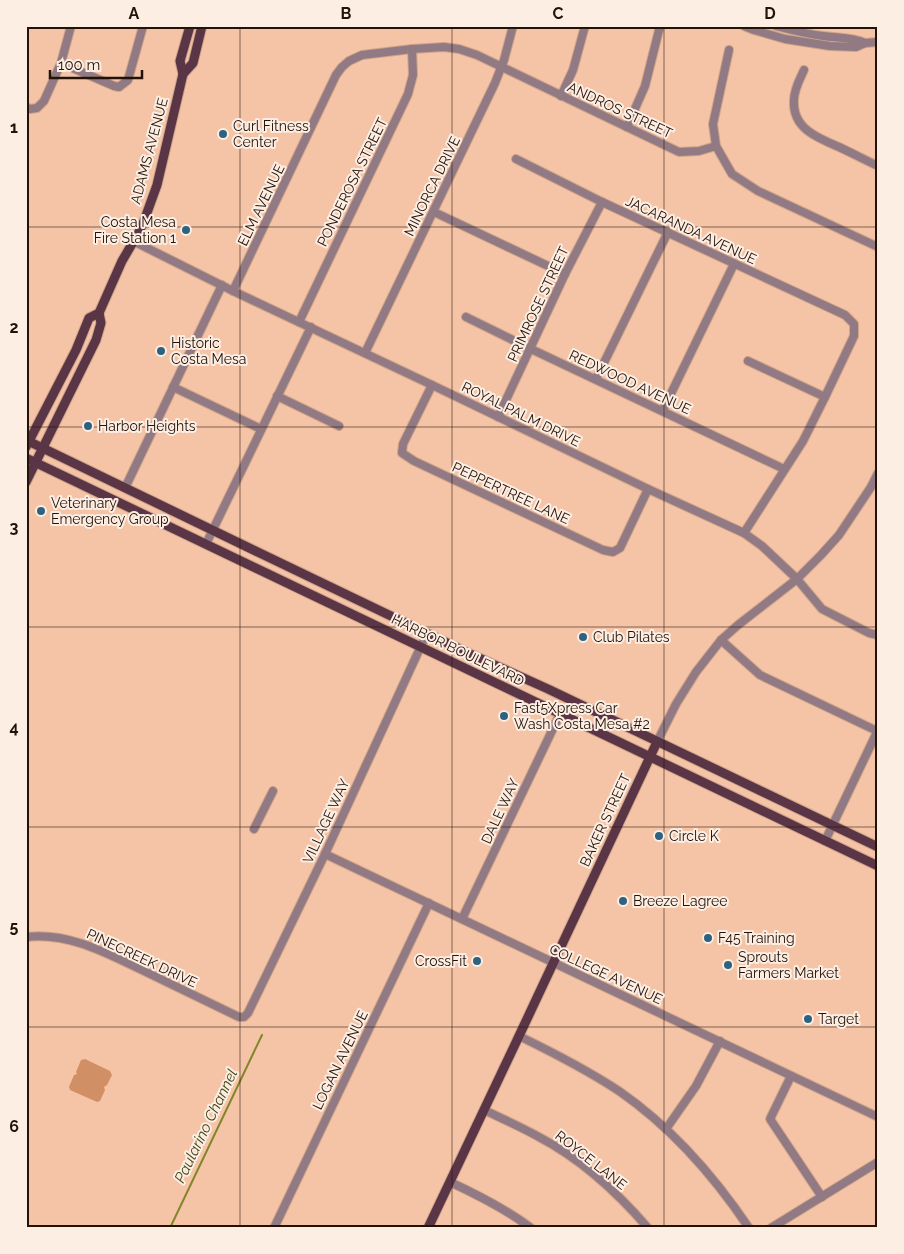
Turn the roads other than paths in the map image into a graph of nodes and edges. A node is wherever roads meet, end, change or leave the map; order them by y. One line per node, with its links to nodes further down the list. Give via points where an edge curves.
1 (71, 26): 14 (street)
2 (142, 26): 14 (street, via 128,80 119,87)
3 (190, 26): 17 (main road, ADAMS AVENUE, via 180,61)
4 (202, 26): 17 (main road, ADAMS AVENUE, via 193,63)
5 (513, 26): 15 (street, MINORCA DRIVE)
6 (585, 26): 19 (street, via 573,70)
7 (660, 26): 21 (street, via 645,86)
8 (744, 26): 11 (street, via 785,39 830,46)
9 (776, 26): 11 (street)
10 (878, 42): 11 (street)
11 (865, 43)
12 (412, 49): 15 (street, ANDROS STREET, via 459,49); 18 (street, ANDROS STREET, via 357,56); 36 (street, PONDEROSA STREET, via 413,75 408,94)
13 (729, 50): 22 (street, via 713,124)
14 (62, 63): 20 (street, via 44,101 37,108)
15 (502, 67): 19 (street, ANDROS STREET); 26 (street, MINORCA DRIVE)
16 (804, 70): 24 (street, via 794,100 800,124 814,136)
17 (183, 74): 28 (main road, ADAMS AVENUE, via 157,185)
18 (336, 75): 33 (street, ELM AVENUE)
19 (561, 96): 21 (street, ANDROS STREET)
20 (26, 107)
21 (627, 126): 22 (street, ANDROS STREET, via 679,152)
22 (716, 146): 29 (street, via 732,174 758,191)
23 (516, 159): 25 (street, JACARANDA AVENUE)
24 (878, 166)
25 (602, 202): 27 (street, JACARANDA AVENUE); 31 (street, PRIMROSE STREET)
26 (434, 212): 31 (street); 39 (street, MINORCA DRIVE)
27 (668, 232): 30 (street, JACARANDA AVENUE); 41 (street)
28 (134, 241): 32 (street, ROYAL PALM DRIVE); 34 (main road, ADAMS AVENUE)
29 (878, 247)
30 (734, 264): 45 (street, JACARANDA AVENUE, via 845,315 854,324 854,336); 46 (street)
31 (565, 274): 38 (street, PRIMROSE STREET)
32 (222, 285): 33 (street, ROYAL PALM DRIVE); 43 (street)
33 (234, 291): 36 (street, ROYAL PALM DRIVE)
34 (98, 314): 50 (main road, ADAMS AVENUE, via 90,318); 51 (main road, ADAMS AVENUE, via 101,323 96,340)
35 (466, 316): 38 (street, REDWOOD AVENUE)
36 (299, 322): 37 (street, ROYAL PALM DRIVE)
37 (310, 327): 39 (street, ROYAL PALM DRIVE); 44 (street)
38 (531, 349): 41 (street, REDWOOD AVENUE); 47 (street, PRIMROSE STREET)
39 (365, 353): 42 (street, ROYAL PALM DRIVE)
40 (748, 361): 45 (street)
41 (596, 379): 46 (street, REDWOOD AVENUE)
42 (432, 385): 47 (street, ROYAL PALM DRIVE); 58 (street, PEPPERTREE LANE, via 402,444 402,453 414,461 603,550 614,552 620,548)
43 (173, 387): 49 (street); 57 (street)
44 (277, 396): 48 (street); 49 (street)
45 (825, 398): 54 (street, via 803,442)
46 (663, 410): 54 (street, REDWOOD AVENUE)
47 (498, 417): 58 (street, ROYAL PALM DRIVE)
48 (339, 426)
49 (261, 429): 59 (street)
50 (27, 443): 51 (main road, HARBOR BOULEVARD)
51 (42, 448): 53 (main road, ADAMS AVENUE); 57 (main road, HARBOR BOULEVARD)
52 (26, 458): 53 (main road, HARBOR BOULEVARD)
53 (35, 462): 56 (main road, ADAMS AVENUE); 61 (main road, HARBOR BOULEVARD)
54 (784, 469): 60 (street)
55 (878, 473): 62 (street, BAKER STREET, via 839,535)
56 (26, 482)
57 (125, 488): 59 (main road, HARBOR BOULEVARD)
58 (648, 489): 60 (street, ROYAL PALM DRIVE)
59 (213, 531): 61 (street); 63 (main road, HARBOR BOULEVARD)
60 (744, 533): 62 (street, ROYAL PALM DRIVE)
61 (206, 544): 66 (main road, HARBOR BOULEVARD)
62 (797, 579): 64 (street, ROYAL PALM DRIVE, via 822,609); 65 (street, BAKER STREET)
63 (427, 633): 66 (street, VILLAGE WAY); 69 (main road, HARBOR BOULEVARD)
64 (878, 635)
65 (722, 640): 68 (street, via 760,676); 69 (street, BAKER STREET, via 696,672)
66 (420, 647): 67 (main road, HARBOR BOULEVARD); 76 (street, VILLAGE WAY)
67 (560, 714): 70 (main road, HARBOR BOULEVARD); 79 (street, DALE WAY)
68 (878, 731): 72 (street)
69 (657, 742): 70 (main road, BAKER STREET); 72 (main road, HARBOR BOULEVARD)
70 (650, 756): 74 (main road, HARBOR BOULEVARD); 81 (main road, BAKER STREET)
71 (273, 791): 73 (street)
72 (833, 825): 74 (street); 75 (main road, HARBOR BOULEVARD)
73 (254, 828)
74 (825, 841): 77 (main road, HARBOR BOULEVARD)
75 (878, 847)
76 (325, 854): 78 (street, COLLEGE AVENUE); 82 (street, VILLAGE WAY)
77 (878, 866)
78 (429, 903): 79 (street, COLLEGE AVENUE); 92 (street, LOGAN AVENUE)
79 (462, 919): 81 (street, COLLEGE AVENUE)
80 (26, 937): 82 (street, PINECREEK DRIVE, via 66,938 84,944)
81 (553, 963): 83 (main road, BAKER STREET); 84 (street, COLLEGE AVENUE)
82 (244, 1017)
83 (519, 1036): 86 (main road, BAKER STREET); 88 (street, via 621,1092)
84 (720, 1041): 85 (street, COLLEGE AVENUE); 88 (street, via 696,1086)
85 (791, 1076): 87 (street, COLLEGE AVENUE); 91 (street, via 770,1119)
86 (484, 1110): 90 (main road, BAKER STREET); 95 (street, ROYCE LANE, via 540,1137 574,1159 618,1195)
87 (878, 1117)
88 (666, 1129): 96 (street, via 710,1175)
89 (878, 1162): 91 (street)
90 (450, 1182): 93 (main road, BAKER STREET); 94 (street)
91 (822, 1197): 97 (street)
92 (274, 1228)
93 (428, 1228)
94 (531, 1228)
95 (648, 1228)
96 (749, 1228)
97 (771, 1228)

